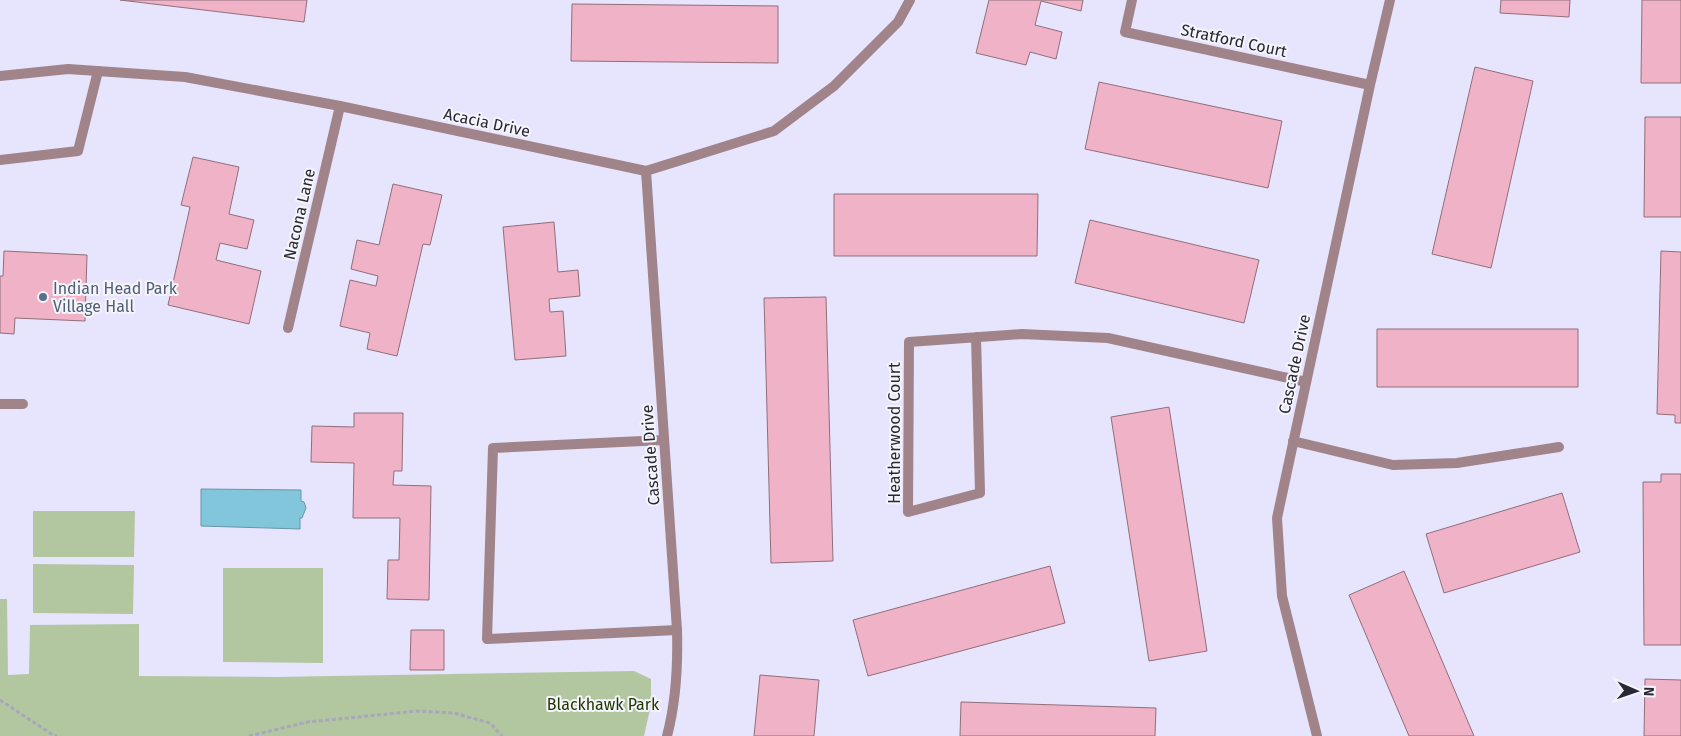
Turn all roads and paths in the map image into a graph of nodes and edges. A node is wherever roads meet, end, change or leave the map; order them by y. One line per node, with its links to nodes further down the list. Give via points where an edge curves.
1 (910, 0): 9 (street, Acacia Drive, via 898,22 834,86 774,131)
2 (1132, 0): 6 (street, Stratford Court, via 1125,32)
3 (1390, 0): 6 (street, Cascade Drive)
4 (98, 71): 5 (street, Acacia Drive, via 68,69); 7 (street, Acacia Drive, via 185,77); 8 (street, via 78,150)
5 (0, 76)
6 (1370, 85): 12 (street, Cascade Drive)
7 (340, 106): 9 (street, Acacia Drive); 10 (street, Nacona Lane)
8 (0, 160)
9 (646, 171): 15 (street, Cascade Drive)
10 (288, 328)
11 (976, 337): 11 (street, Heatherwood Court, via 909,342 908,512 980,493); 12 (street, Heatherwood Court, via 1022,334 1108,338)
12 (1306, 382): 16 (street, Cascade Drive)
13 (0, 404): 14 (street)
14 (23, 404)
15 (664, 440): 18 (street, Cascade Drive); 18 (street, via 493,448 487,639)
16 (1293, 441): 17 (street, via 1393,465 1457,463); 24 (street, Cascade Drive, via 1277,518 1282,596)
17 (1559, 447)
18 (677, 630): 23 (street, Cascade Drive, via 675,693)
19 (0, 700): 20 (path)
20 (54, 736)
21 (249, 736): 22 (path, via 308,722 416,711 454,714 490,723)
22 (502, 736)
23 (667, 736)
24 (1317, 736)

